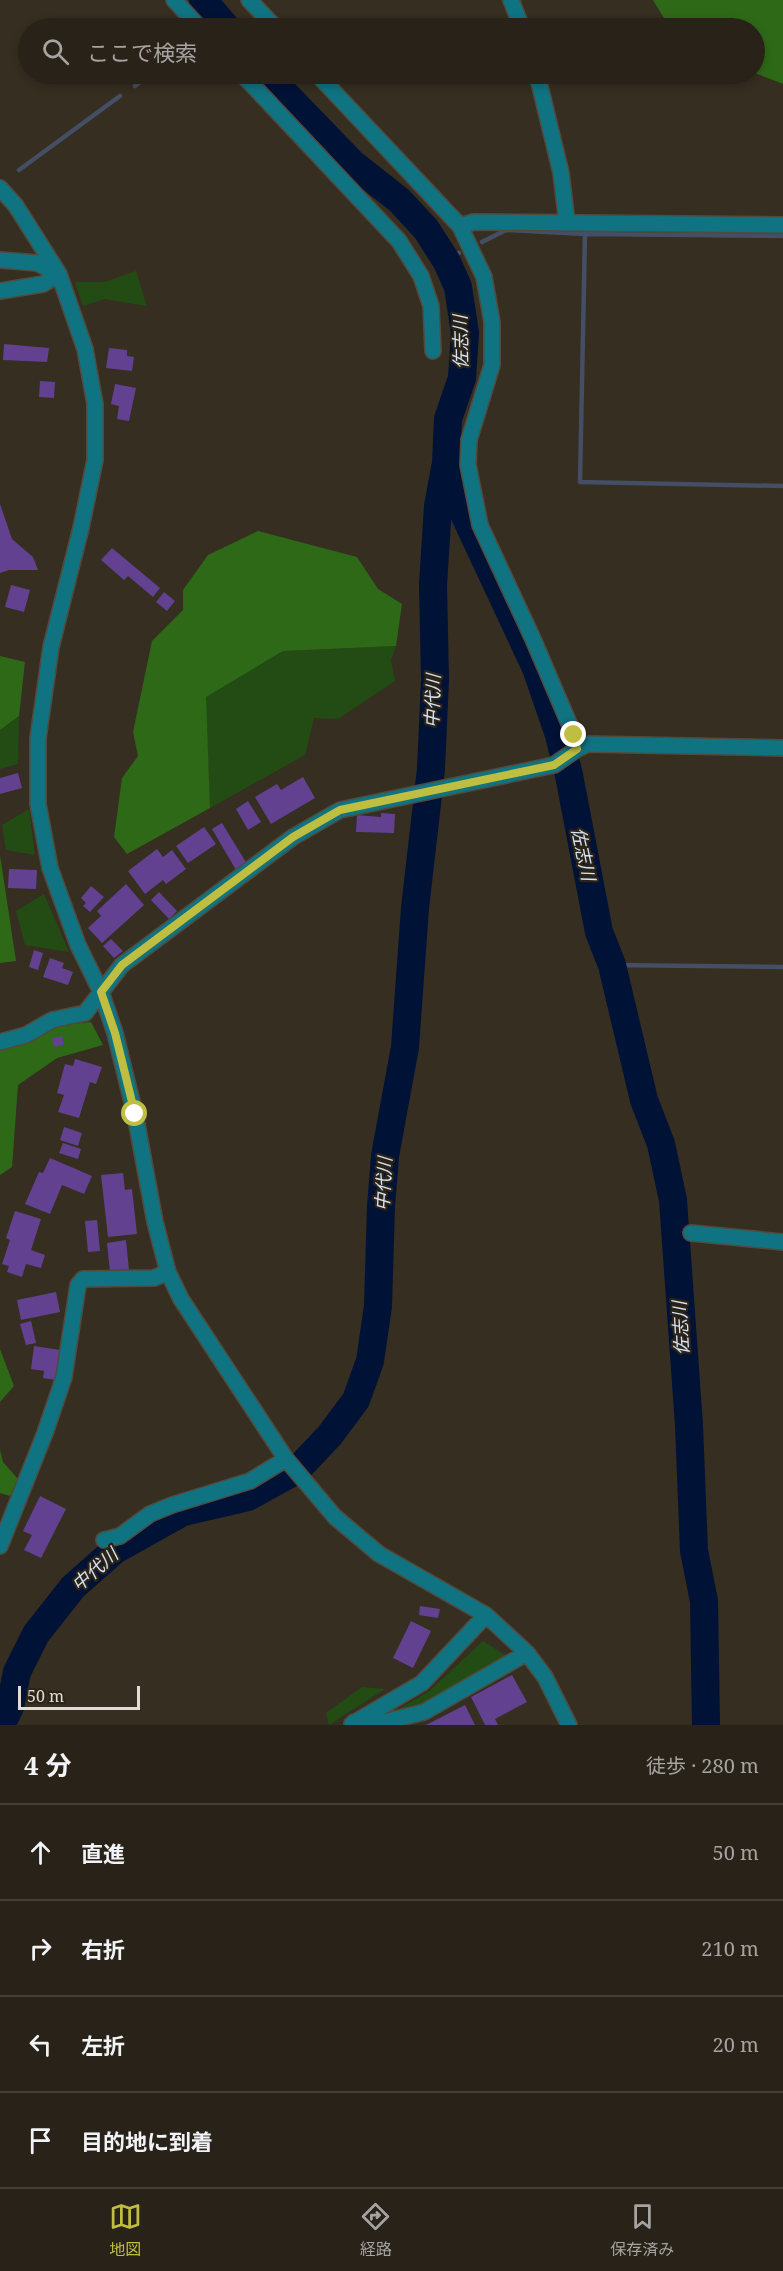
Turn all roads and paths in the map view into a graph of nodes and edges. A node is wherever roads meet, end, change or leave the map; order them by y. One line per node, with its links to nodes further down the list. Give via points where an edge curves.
1 (174, 0): 4 (street)
2 (249, 0): 5 (street)
3 (511, 0): 6 (street)
4 (191, 18)
5 (266, 18)
6 (518, 18)
7 (251, 84): 17 (street, via 399,241 421,276 431,306)
8 (326, 84): 13 (street)
9 (539, 84): 11 (street, via 561,173)
10 (0, 188): 15 (street, via 16,206)
11 (567, 223): 12 (street); 13 (street, via 474,222)
12 (783, 225)
13 (460, 226): 19 (street, via 484,277 492,322 492,365 469,440 468,465 480,525 533,639)
14 (0, 260): 15 (street, via 37,263)
15 (59, 274): 16 (street, via 43,284); 20 (street, via 85,349 95,404 95,460 51,647 38,738 38,804 50,868 78,945)
16 (0, 291)
17 (433, 351)
18 (783, 748): 19 (street, via 588,744)
19 (577, 749): 20 (street, via 554,765 340,810 293,837 122,965)
20 (101, 992): 21 (street, via 85,1013 52,1020 26,1035); 24 (street, via 135,1114)
21 (0, 1042)
22 (691, 1233): 23 (street)
23 (783, 1242)
24 (168, 1272): 25 (street, via 181,1299); 27 (street, via 154,1278 83,1279 78,1286 64,1377)
25 (286, 1459): 26 (street, via 250,1481 172,1505 150,1514 120,1536); 28 (street, via 335,1517 379,1554)
26 (105, 1540)
27 (0, 1546)
28 (486, 1615): 29 (street); 30 (street, via 422,1683)
29 (527, 1653): 30 (street, via 424,1713 372,1725); 31 (street, via 545,1677)
30 (352, 1724)
31 (569, 1725)

